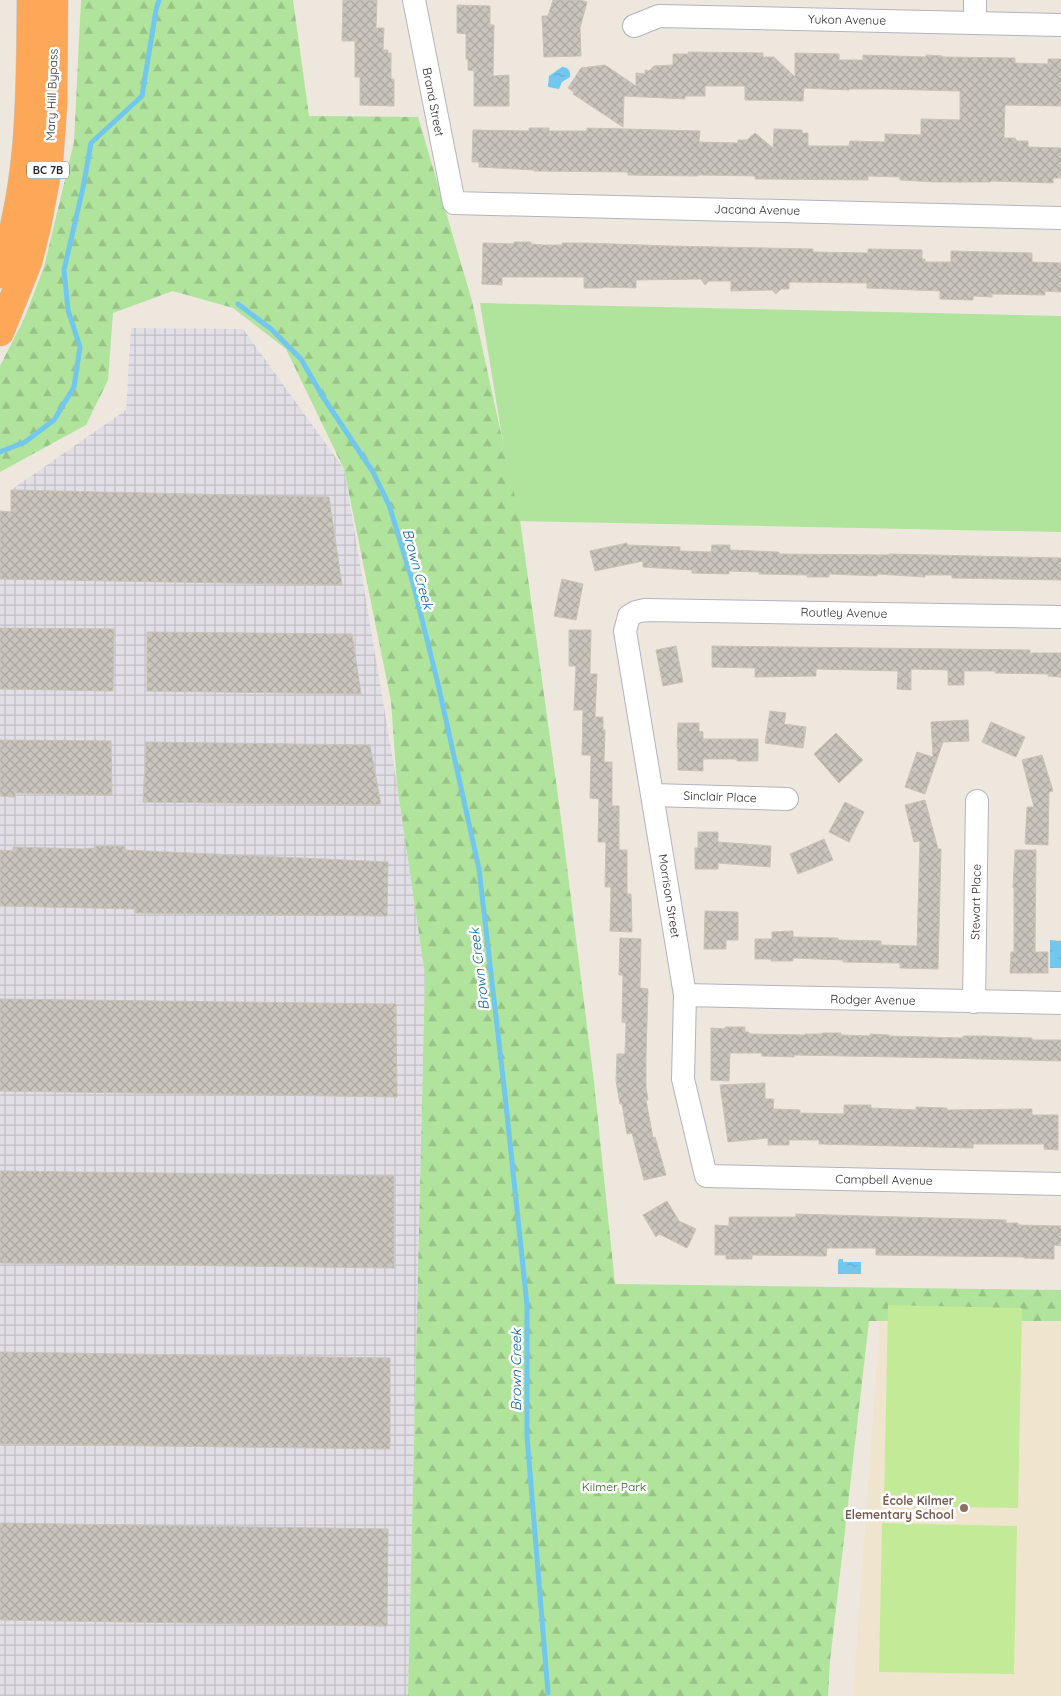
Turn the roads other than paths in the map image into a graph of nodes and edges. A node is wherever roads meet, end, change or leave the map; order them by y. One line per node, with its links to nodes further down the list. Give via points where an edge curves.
1 (32, 0): 10 (highway, Mary Hill Bypass / BC 7B, via 27,155 17,215)
2 (54, 0): 11 (highway, Mary Hill Bypass / BC 7B, via 49,162 28,262)
3 (414, 0): 8 (street, Brand Street)
4 (975, 0): 5 (street)
5 (975, 23): 6 (street, Yukon Avenue); 7 (street, Yukon Avenue, via 659,16)
6 (1061, 25)
7 (634, 26)
8 (454, 203): 9 (street, Jacana Avenue)
9 (1061, 218)
10 (0, 274)
11 (0, 332)
12 (629, 616): 13 (street, Routley Avenue, via 640,610 663,610); 14 (street, Morrison Street, via 625,636)
13 (1061, 617)
14 (653, 795): 15 (street, Sinclair Place); 17 (street, Morrison Street)
15 (787, 799)
16 (977, 801): 18 (street, Stewart Place)
17 (685, 996): 18 (street, Rodger Avenue); 20 (street, Morrison Street, via 683,1079)
18 (974, 1002): 19 (street, Rodger Avenue)
19 (1061, 1004)
20 (706, 1176): 21 (street, Campbell Avenue)
21 (1061, 1184)

